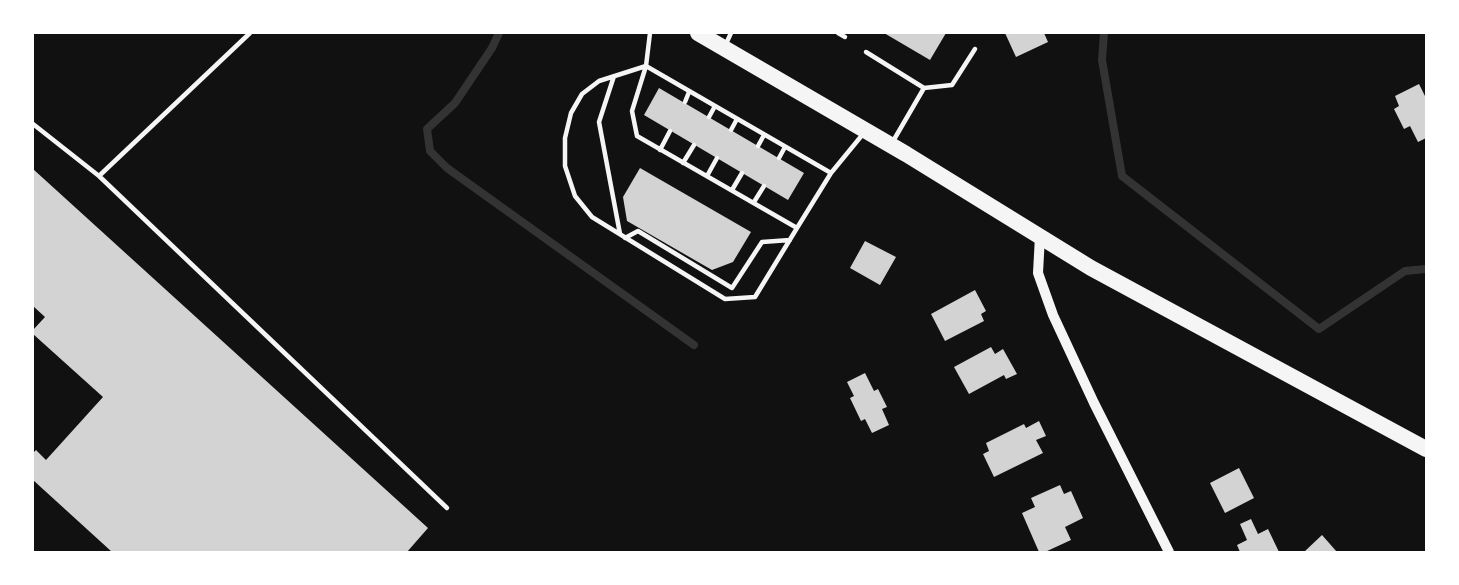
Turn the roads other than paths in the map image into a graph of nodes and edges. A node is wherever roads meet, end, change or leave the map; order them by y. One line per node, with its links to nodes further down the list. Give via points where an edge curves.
1 (250, 33): 32 (lane)
2 (650, 33): 9 (lane)
3 (698, 33): 6 (highway)
4 (838, 33): 5 (lane)
5 (845, 37)
6 (727, 41): 19 (highway)
7 (975, 49): 11 (lane, via 952,85)
8 (866, 52): 11 (lane)
9 (646, 66): 10 (lane); 12 (lane); 26 (lane, via 632,111 637,136)
10 (614, 76): 38 (lane, via 599,122); 38 (lane, via 582,94 571,112 565,138 565,166 574,196 592,217)
11 (924, 88): 23 (lane)
12 (689, 92): 13 (lane); 14 (lane)
13 (685, 102)
14 (715, 106): 15 (lane); 16 (lane)
15 (709, 117)
16 (737, 119): 18 (lane); 21 (lane)
17 (33, 124): 32 (lane)
18 (731, 130)
19 (866, 130): 23 (highway); 31 (lane)
20 (670, 131): 26 (lane)
21 (764, 135): 24 (lane); 25 (lane)
22 (694, 145): 29 (lane)
23 (891, 145): 39 (highway)
24 (758, 146)
25 (785, 147): 28 (lane); 31 (lane)
26 (660, 150): 29 (lane)
27 (717, 158): 33 (lane)
28 (779, 158)
29 (683, 163): 33 (lane)
30 (742, 173): 35 (lane)
31 (831, 173): 37 (lane)
32 (99, 176): 42 (lane)
33 (707, 176): 35 (lane)
34 (764, 186): 36 (lane)
35 (732, 190): 36 (lane)
36 (754, 202): 37 (lane)
37 (797, 228): 40 (lane)
38 (623, 236): 40 (lane, via 638,231 732,288 762,242); 40 (lane, via 725,299 755,297)
39 (1040, 236): 41 (highway); 43 (street, via 1038,273 1053,315)
40 (790, 240)
41 (1426, 449)
42 (447, 508)
43 (1169, 552)

